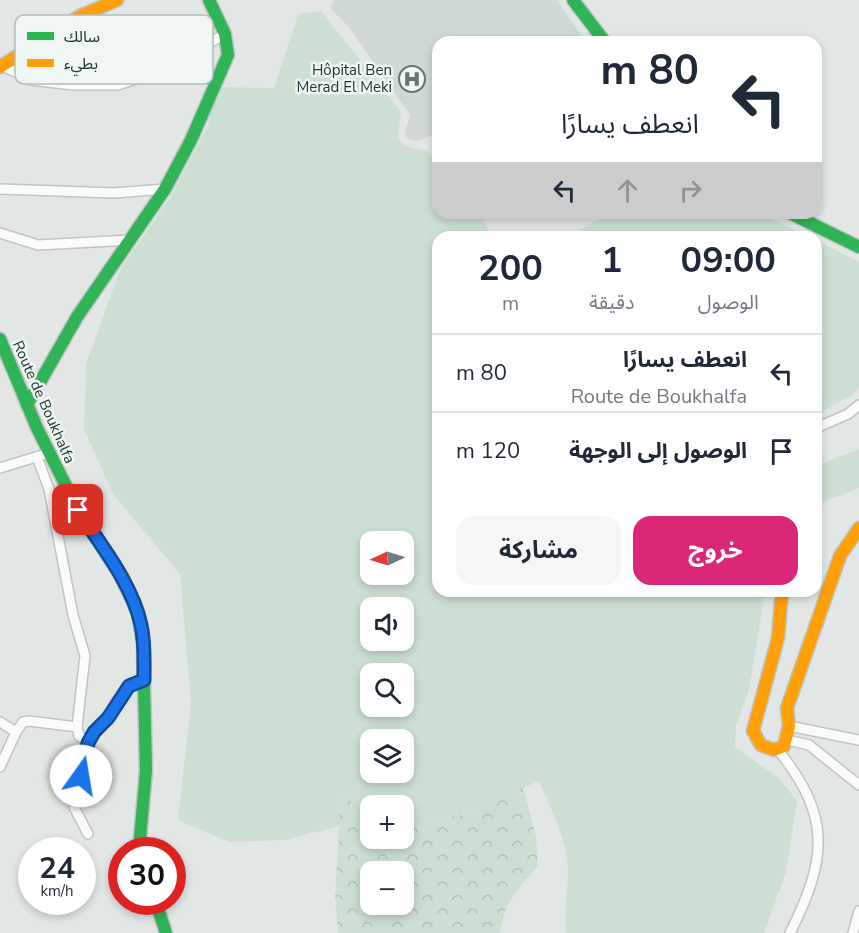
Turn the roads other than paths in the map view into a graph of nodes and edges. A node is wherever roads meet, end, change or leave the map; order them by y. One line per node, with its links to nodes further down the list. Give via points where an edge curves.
1 (117, 0): 4 (street)
2 (209, 0): 5 (street)
3 (573, 0): 6 (street)
4 (83, 15)
5 (225, 34): 7 (street); 14 (street, via 228,55)
6 (600, 36)
7 (213, 41)
8 (15, 57): 9 (street)
9 (1, 66): 10 (street)
10 (15, 73)
11 (65, 84): 12 (street)
12 (121, 84)
13 (0, 189): 14 (street, via 114,193)
14 (165, 189): 17 (street)
15 (802, 219): 18 (street)
16 (0, 232): 17 (street, via 38,245)
17 (131, 240): 20 (street, via 77,317)
18 (859, 248)
19 (0, 339): 20 (street, Route de Boukhalfa)
20 (27, 405): 23 (street, Route de Boukhalfa)
21 (859, 405): 22 (street)
22 (822, 425)
23 (49, 453): 24 (street); 28 (street, Route de Boukhalfa, via 135,606 142,628)
24 (37, 457): 25 (street); 31 (street, via 49,489 73,615 85,656)
25 (0, 468)
26 (859, 528): 30 (street, via 840,556 787,708)
27 (781, 597): 36 (street, via 769,681 753,731 762,747)
28 (144, 680): 35 (street, via 129,686); 40 (street, Route de Boukhalfa, via 146,770)
29 (0, 722): 32 (street)
30 (789, 726): 33 (street); 34 (street)
31 (76, 727): 32 (street, via 29,721 23,722); 35 (street)
32 (16, 732): 37 (street)
33 (788, 740): 36 (street); 38 (street, via 809,745)
34 (859, 740)
35 (88, 743): 39 (street, via 74,807)
36 (778, 750): 44 (street, via 797,774 817,818 813,878)
37 (0, 767)
38 (859, 785)
39 (88, 834)
40 (140, 837)
41 (859, 911): 45 (street)
42 (160, 915): 43 (street)
43 (166, 933)
44 (790, 933)
45 (853, 933)

